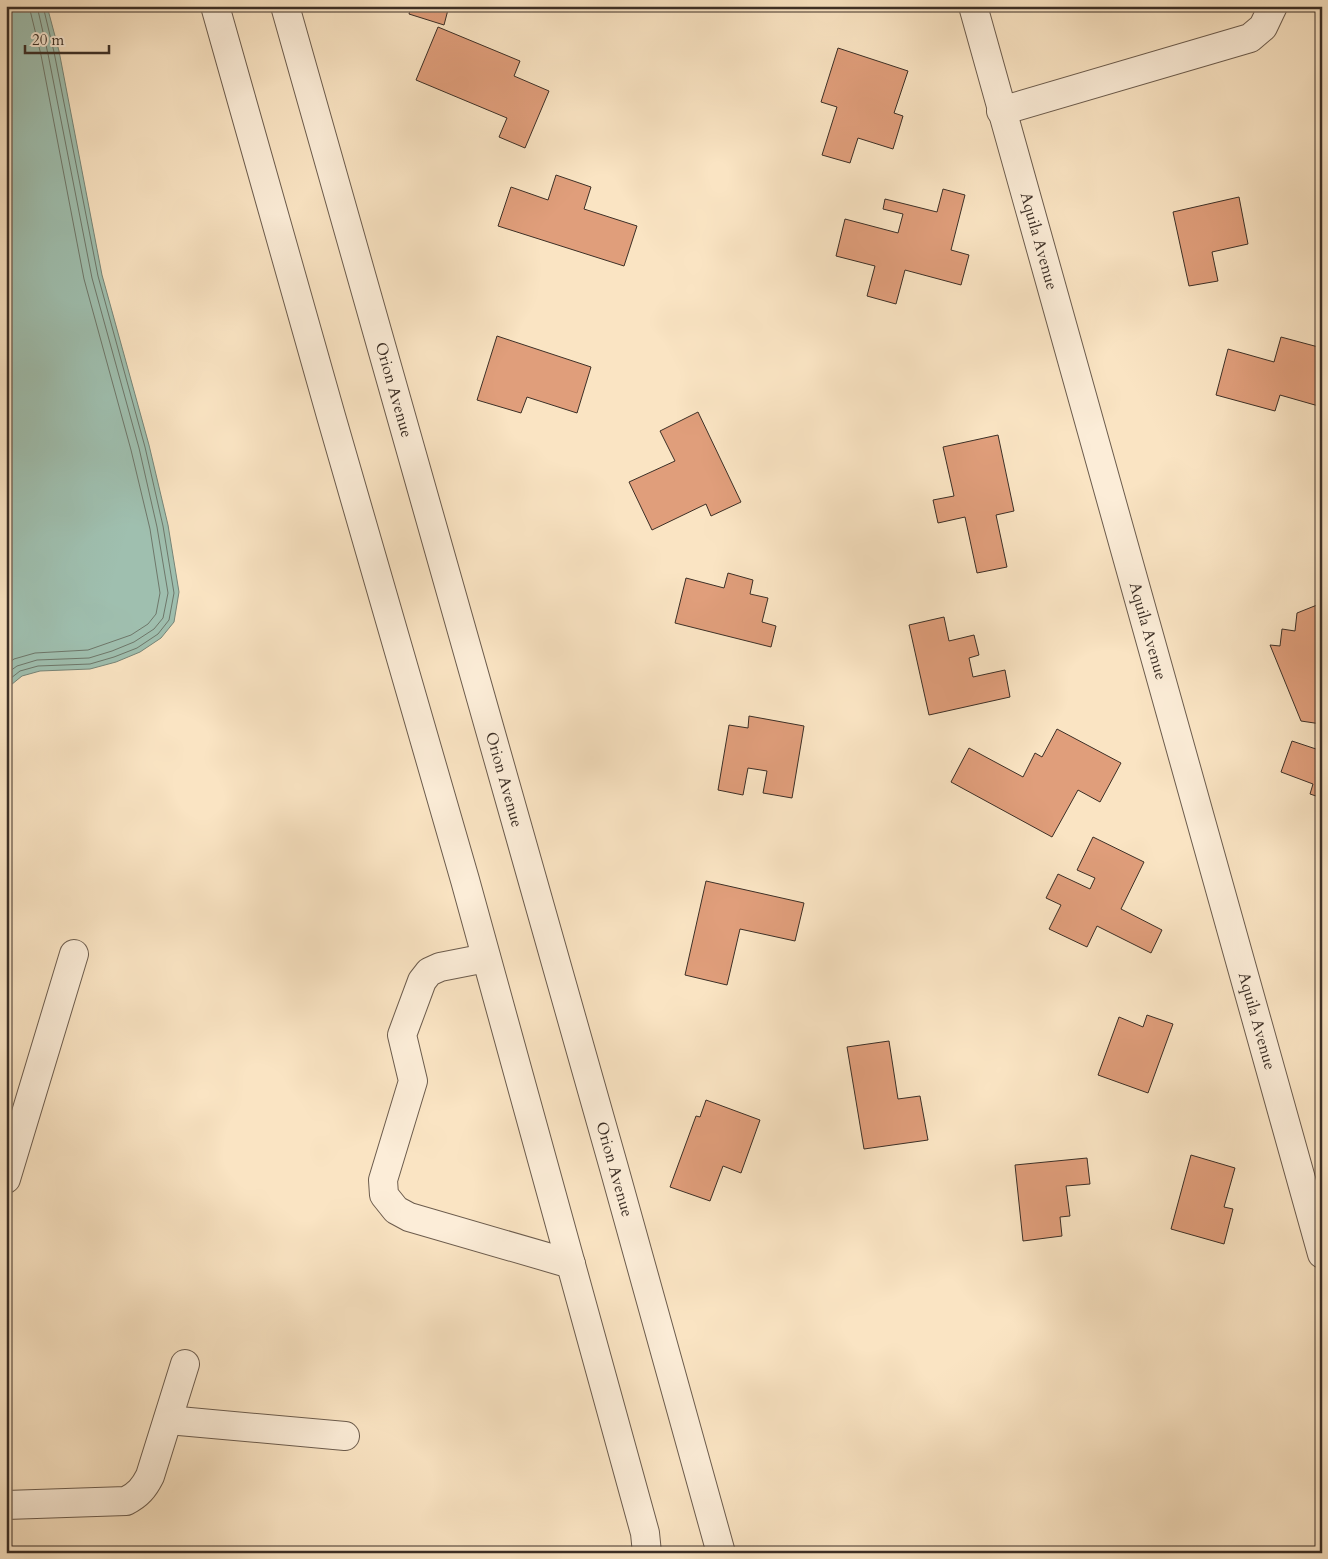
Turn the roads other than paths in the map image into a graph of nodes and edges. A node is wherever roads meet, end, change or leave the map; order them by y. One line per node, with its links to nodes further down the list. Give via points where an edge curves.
1 (215, 6): 7 (street)
2 (285, 6): 17 (street, Orion Avenue)
3 (973, 6): 5 (street, Aquila Avenue)
4 (1273, 6): 5 (street, via 1263,27 1250,38)
5 (1001, 111): 10 (street, Aquila Avenue)
6 (74, 954): 8 (street)
7 (486, 958): 11 (street); 11 (street, via 440,967 428,972 422,981 402,1035 413,1081 383,1180 384,1195 396,1210 409,1216)
8 (14, 1126): 9 (street)
9 (6, 1179)
10 (1322, 1254)
11 (571, 1264): 16 (street, via 645,1533)
12 (185, 1364): 13 (street)
13 (168, 1420): 14 (street); 15 (street, via 145,1488 134,1497 126,1501)
14 (345, 1436)
15 (6, 1505)
16 (646, 1553)
17 (721, 1553)

